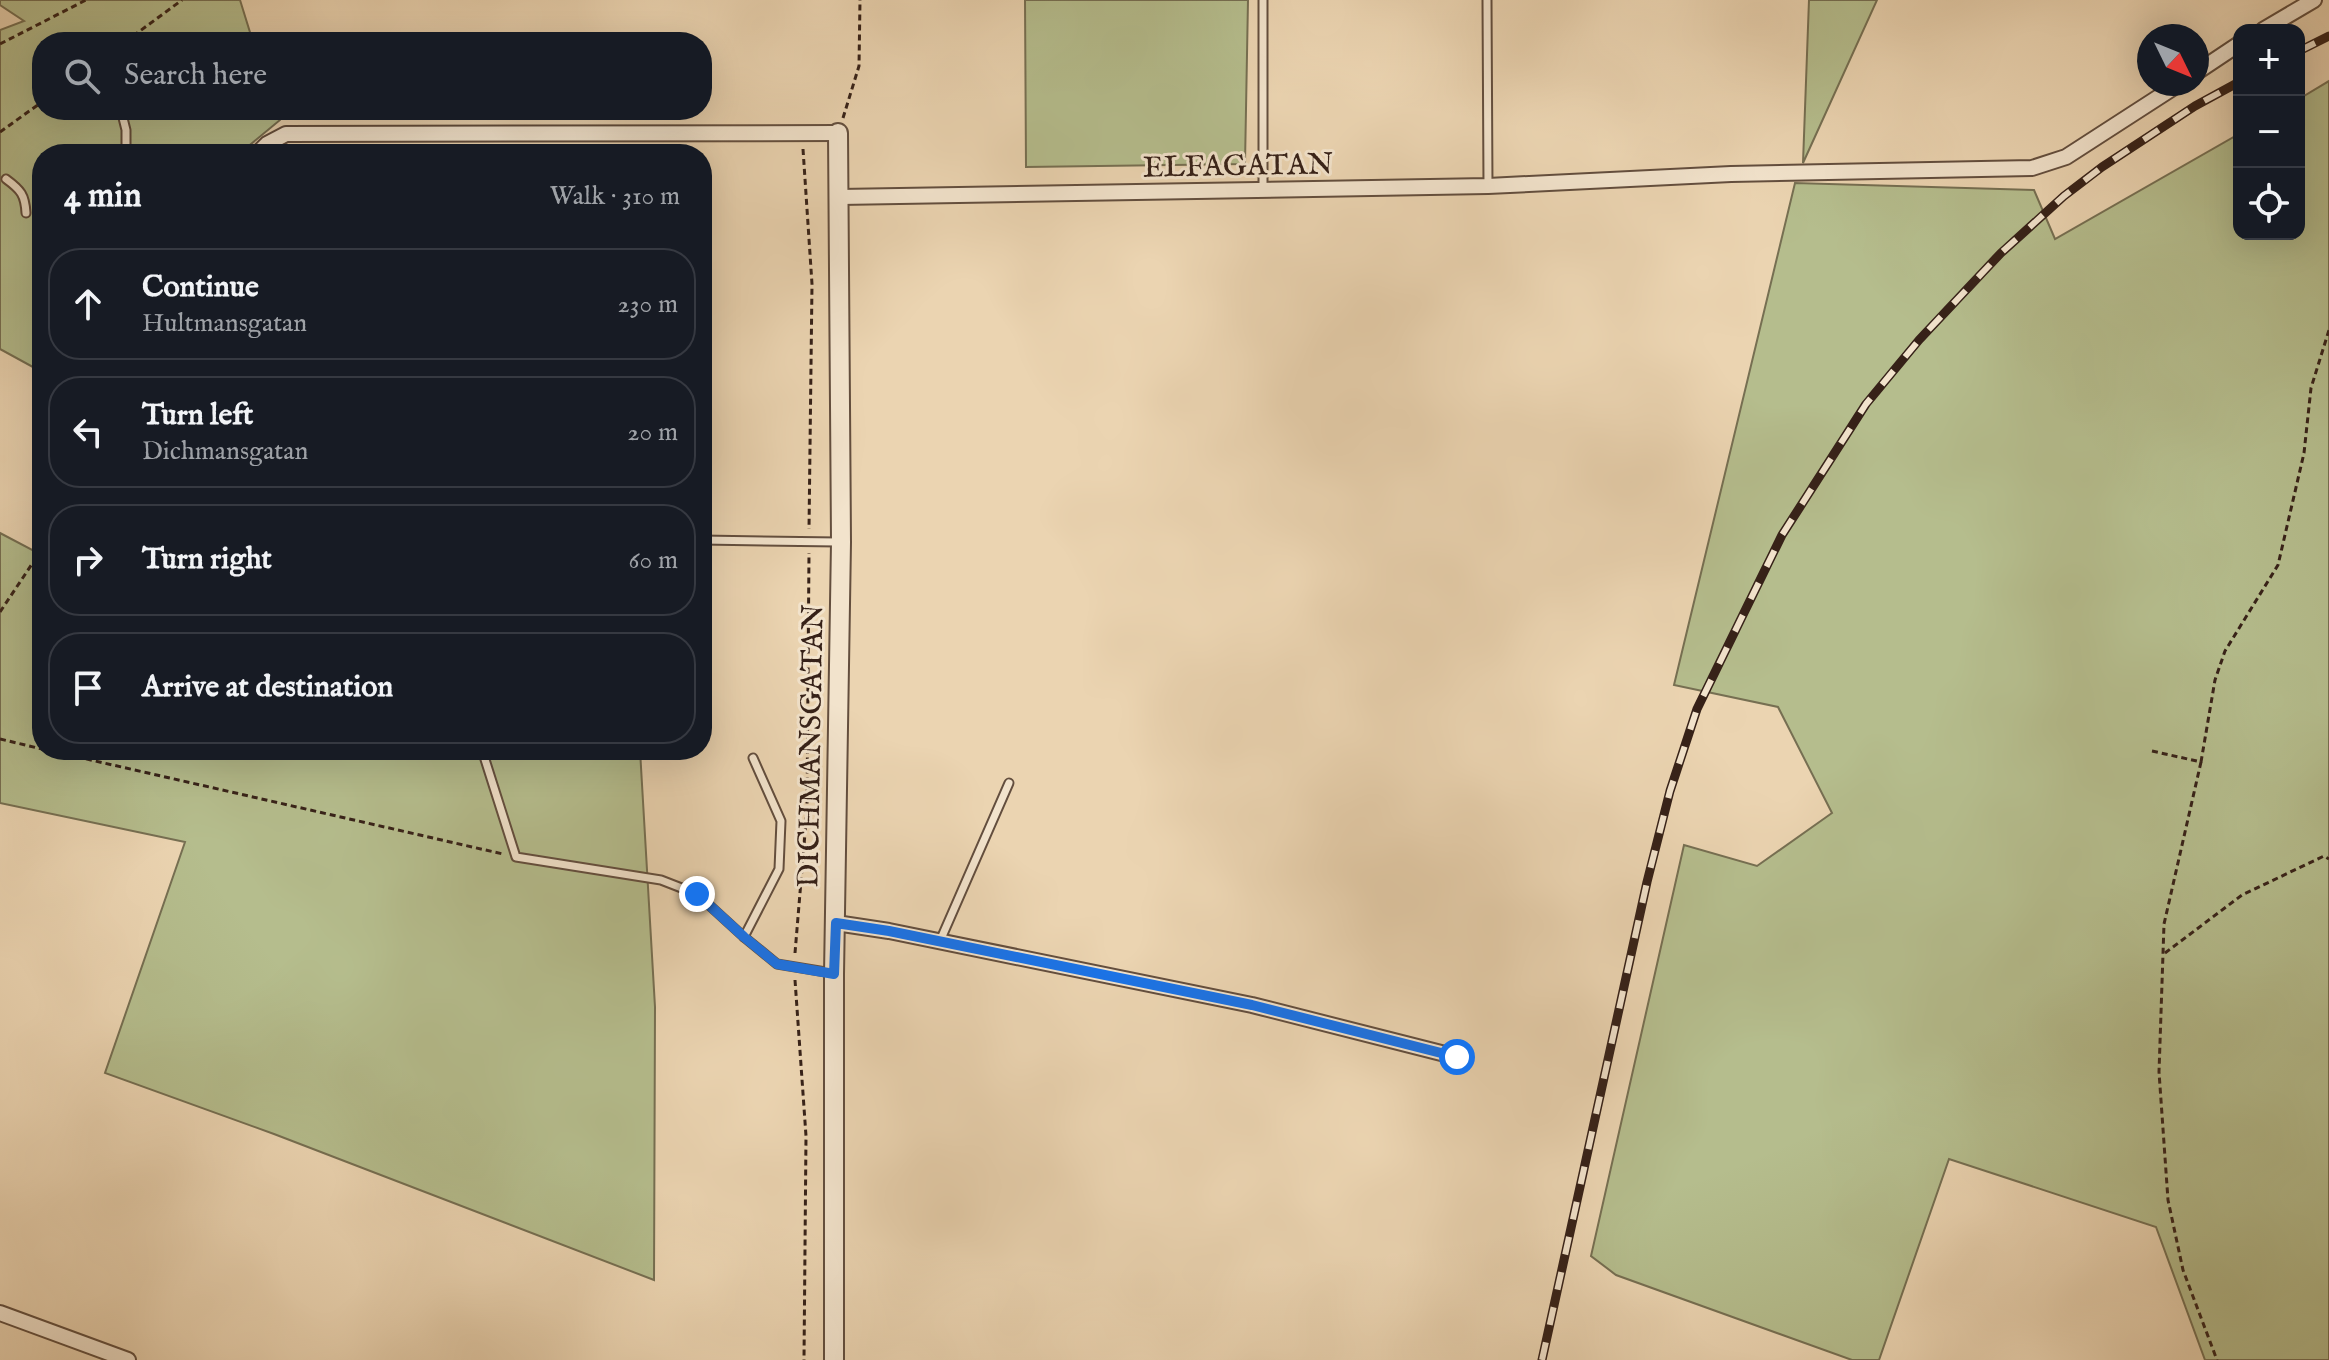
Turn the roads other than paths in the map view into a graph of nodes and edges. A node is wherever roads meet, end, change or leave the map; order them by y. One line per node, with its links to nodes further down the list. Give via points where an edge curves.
1 (1263, 0): 14 (lane)
2 (1487, 0): 13 (lane)
3 (2314, 0): 4 (street)
4 (2273, 24)
5 (2233, 48): 6 (street)
6 (2209, 64)
7 (2160, 96): 13 (street, ELFAGATAN, via 2066,157 2032,168)
8 (124, 120): 10 (lane)
9 (838, 133): 11 (street, via 286,134); 15 (street, DICHMANSGATAN)
10 (126, 144)
11 (267, 144)
12 (6, 179): 16 (lane, via 25,197)
13 (1488, 186): 14 (street, ELFAGATAN)
14 (1263, 191): 15 (street, ELFAGATAN)
15 (840, 197): 18 (street, DICHMANSGATAN)
16 (26, 213)
17 (712, 540): 18 (lane)
18 (841, 542): 22 (street, DICHMANSGATAN)
19 (753, 758): 23 (lane, via 781,821 779,869)
20 (485, 760): 23 (lane, via 516,857 661,880 697,894)
21 (1009, 783): 24 (lane)
22 (836, 923): 24 (street); 25 (street, DICHMANSGATAN)
23 (744, 937): 25 (lane, via 777,964)
24 (940, 941): 26 (street, via 1252,1005)
25 (834, 974): 29 (street, DICHMANSGATAN)
26 (1457, 1057)
27 (0, 1313): 28 (street)
28 (128, 1360)
29 (834, 1360)

